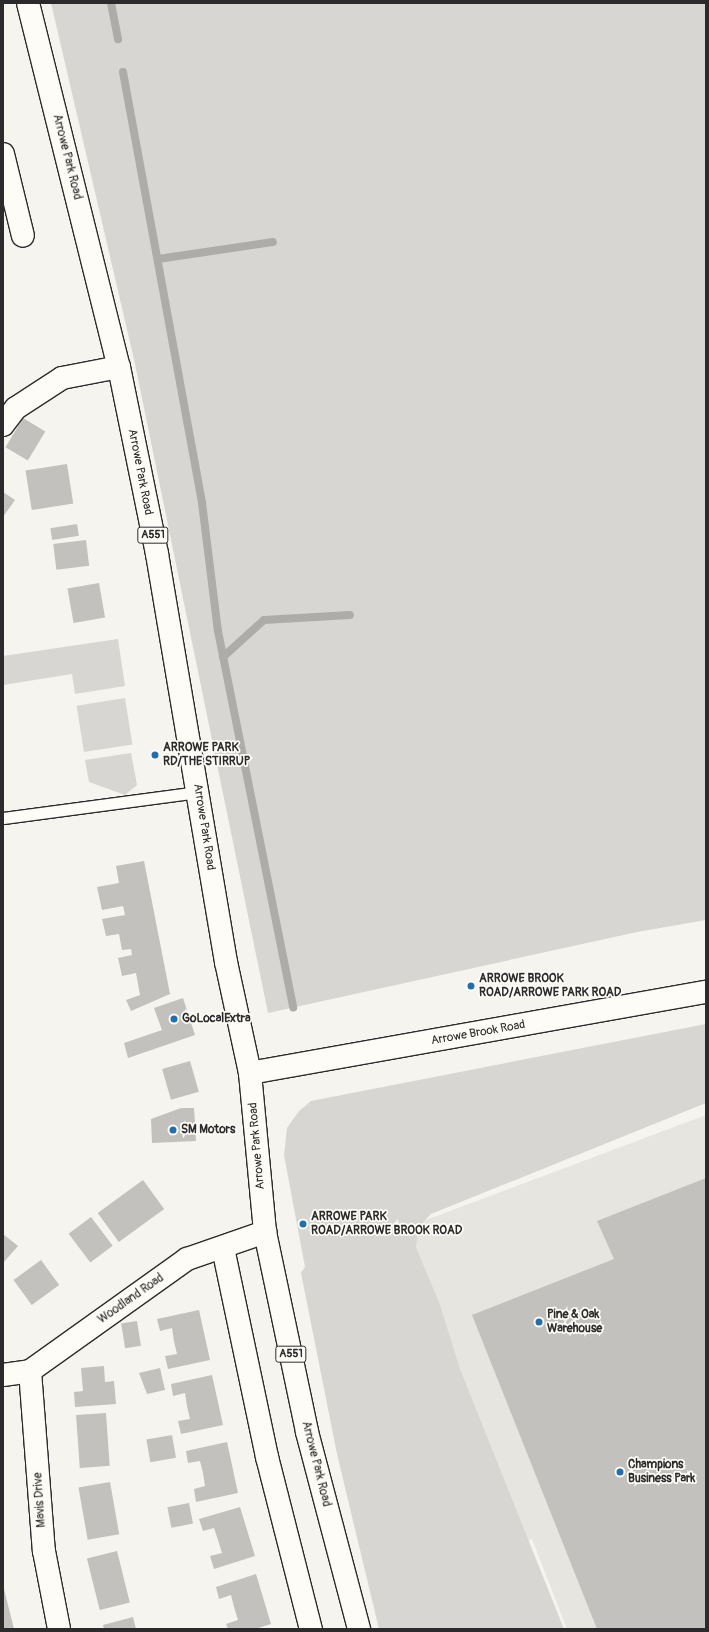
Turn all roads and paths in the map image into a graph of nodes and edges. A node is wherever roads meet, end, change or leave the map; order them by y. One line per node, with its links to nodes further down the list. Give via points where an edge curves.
1 (28, 3): 4 (main road, Arrowe Park Road / A551)
2 (3, 154): 3 (main road)
3 (23, 236)
4 (119, 367): 5 (main road, via 62,378 16,408); 6 (main road, Arrowe Park Road / A551, via 157,554)
5 (3, 425)
6 (198, 792): 7 (lane); 9 (main road, Arrowe Park Road / A551, via 226,962)
7 (3, 818)
8 (706, 992): 9 (main road, Arrowe Brook Road)
9 (250, 1073): 10 (main road, Arrowe Park Road / A551)
10 (265, 1232): 11 (main road, Woodland Road); 16 (main road, Arrowe Park Road / A551, via 307,1432)
11 (224, 1248): 12 (main road, Woodland Road, via 187,1259); 15 (main road, via 267,1457)
12 (30, 1371): 13 (main road, Woodland Road); 14 (main road, Mavis Drive, via 44,1551)
13 (3, 1375)
14 (59, 1629)
15 (311, 1629)
16 (358, 1629)

